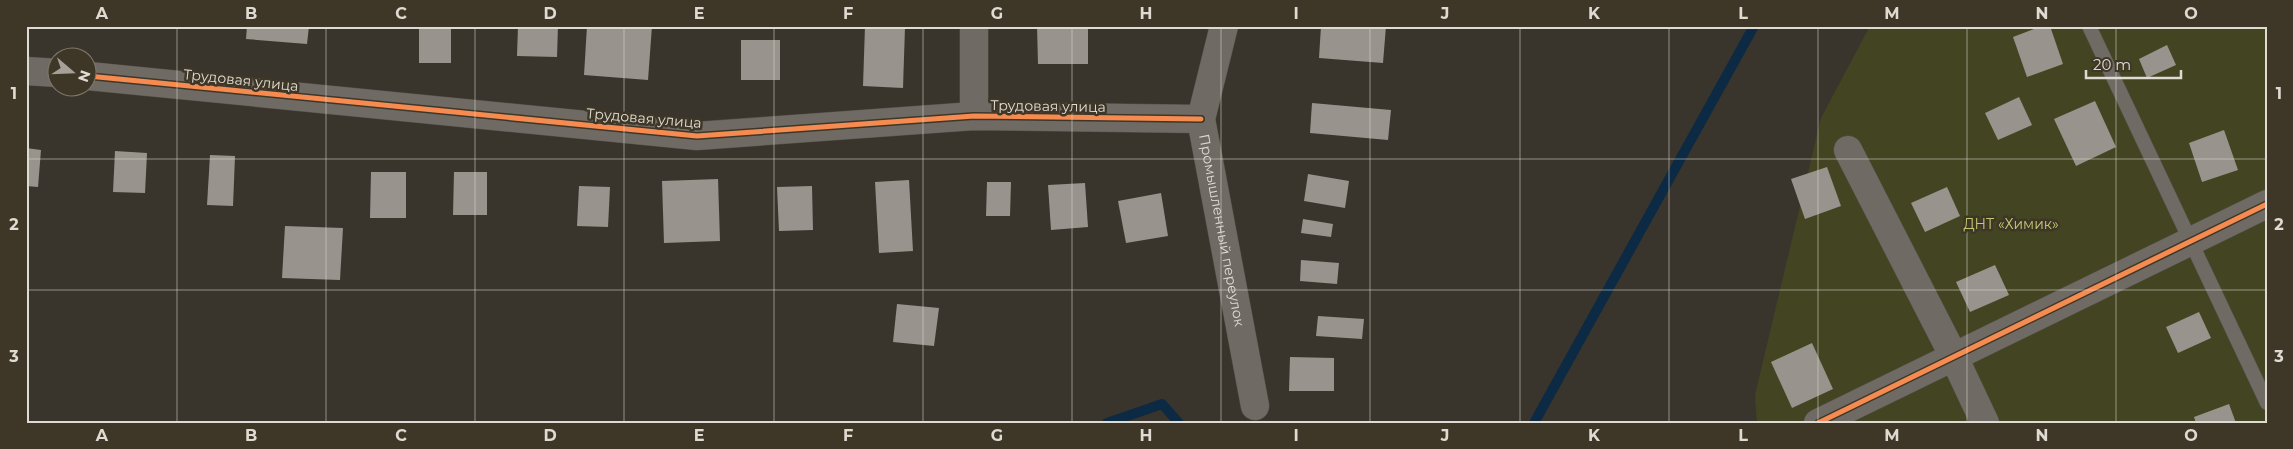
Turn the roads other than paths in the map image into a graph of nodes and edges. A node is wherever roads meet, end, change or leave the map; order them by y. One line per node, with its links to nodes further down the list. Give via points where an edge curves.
1 (974, 26): 7 (street)
2 (1224, 26): 8 (street, Промышленный переулок)
3 (2089, 26): 11 (lane)
4 (26, 71): 5 (street)
5 (48, 72)
6 (98, 77): 7 (street, Трудовая улица, via 697,136)
7 (974, 116): 8 (street, Трудовая улица)
8 (1201, 119): 14 (street, Промышленный переулок)
9 (1848, 150): 12 (street)
10 (2267, 204): 11 (street)
11 (2189, 240): 12 (street); 13 (lane)
12 (1953, 355): 15 (street); 16 (street)
13 (2267, 403)
14 (1255, 406)
15 (1818, 423)
16 (1986, 423)

